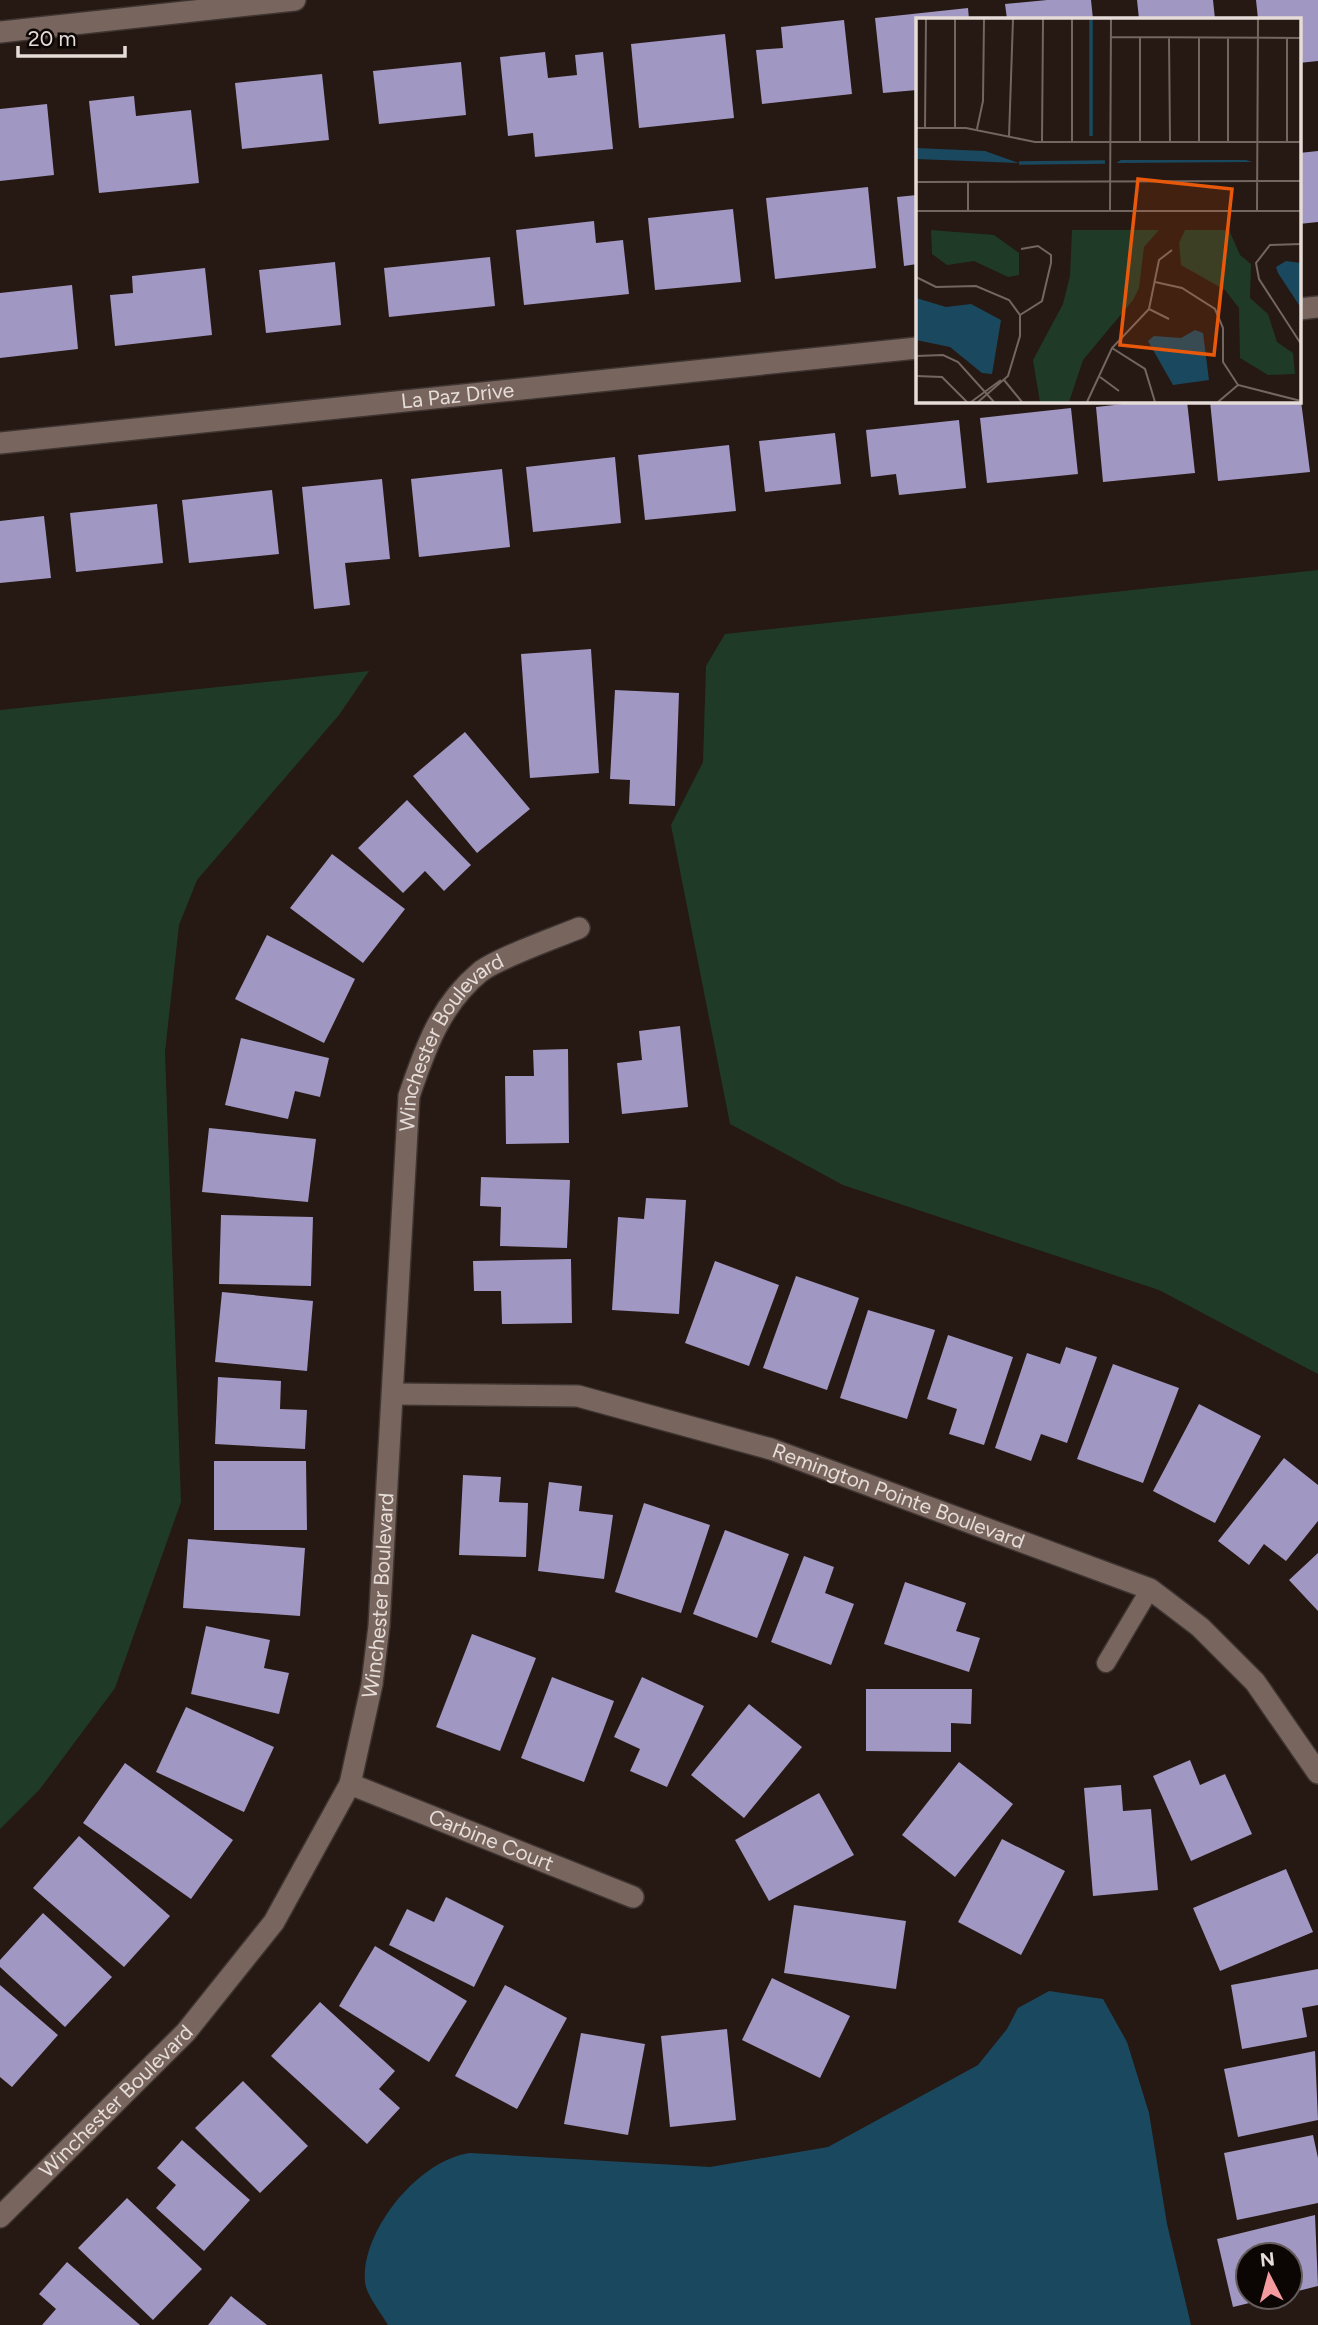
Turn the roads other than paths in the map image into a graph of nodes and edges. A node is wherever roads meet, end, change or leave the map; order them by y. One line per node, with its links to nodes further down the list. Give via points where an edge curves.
1 (295, 0): 2 (street)
2 (0, 32)
3 (1318, 307): 4 (street)
4 (1300, 309)
5 (916, 348): 6 (street, La Paz Drive)
6 (0, 443)
7 (579, 928): 8 (street, Winchester Boulevard, via 482,970 450,1002 430,1035 409,1096 406,1123)
8 (394, 1394): 9 (street, Remington Pointe Boulevard, via 578,1396 771,1449); 12 (street, Winchester Boulevard, via 379,1626 372,1684)
9 (1150, 1589): 10 (lane); 11 (street, Remington Pointe Boulevard, via 1200,1627 1255,1682)
10 (1106, 1663)
11 (1318, 1773)
12 (350, 1784): 13 (street, Carbine Court); 14 (street, Winchester Boulevard, via 274,1922 186,2032)
13 (633, 1897)
14 (0, 2217)

